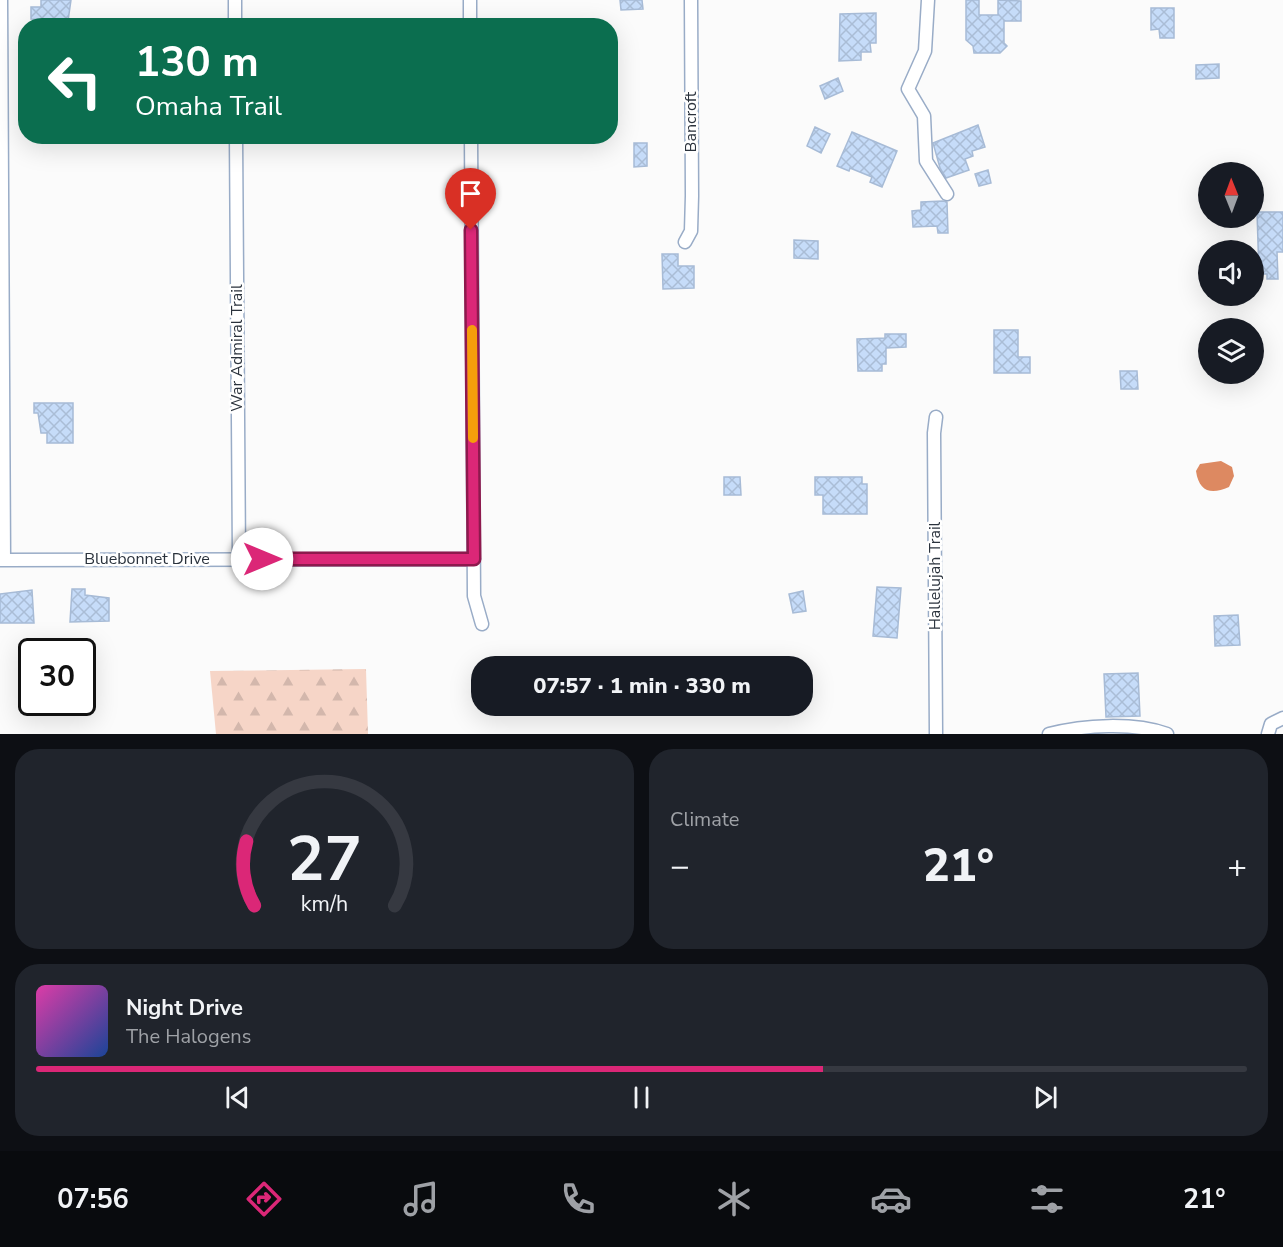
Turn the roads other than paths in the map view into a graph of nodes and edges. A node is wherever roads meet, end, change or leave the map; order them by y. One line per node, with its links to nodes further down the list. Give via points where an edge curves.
1 (1, 0): 10 (street)
2 (235, 0): 6 (street)
3 (470, 0): 7 (street)
4 (691, 0): 12 (street, Bancroft, via 692,196 691,231)
5 (928, 0): 11 (street, via 925,51 908,89 924,116 926,161)
6 (235, 18)
7 (470, 18)
8 (236, 144): 14 (street, War Admiral Trail)
9 (471, 144): 15 (street)
10 (1, 175): 16 (street)
11 (947, 194)
12 (685, 243)
13 (936, 417): 19 (street, Hallelujah Trail)
14 (239, 559): 15 (street, Bluebonnet Drive); 16 (street, Bluebonnet Drive)
15 (474, 559): 17 (street, via 475,602)
16 (2, 560)
17 (482, 624)
18 (1283, 718): 22 (street, via 1271,724)
19 (936, 734)
20 (1049, 734): 21 (street, via 1120,728 1153,729)
21 (1167, 734)
22 (1268, 734)

